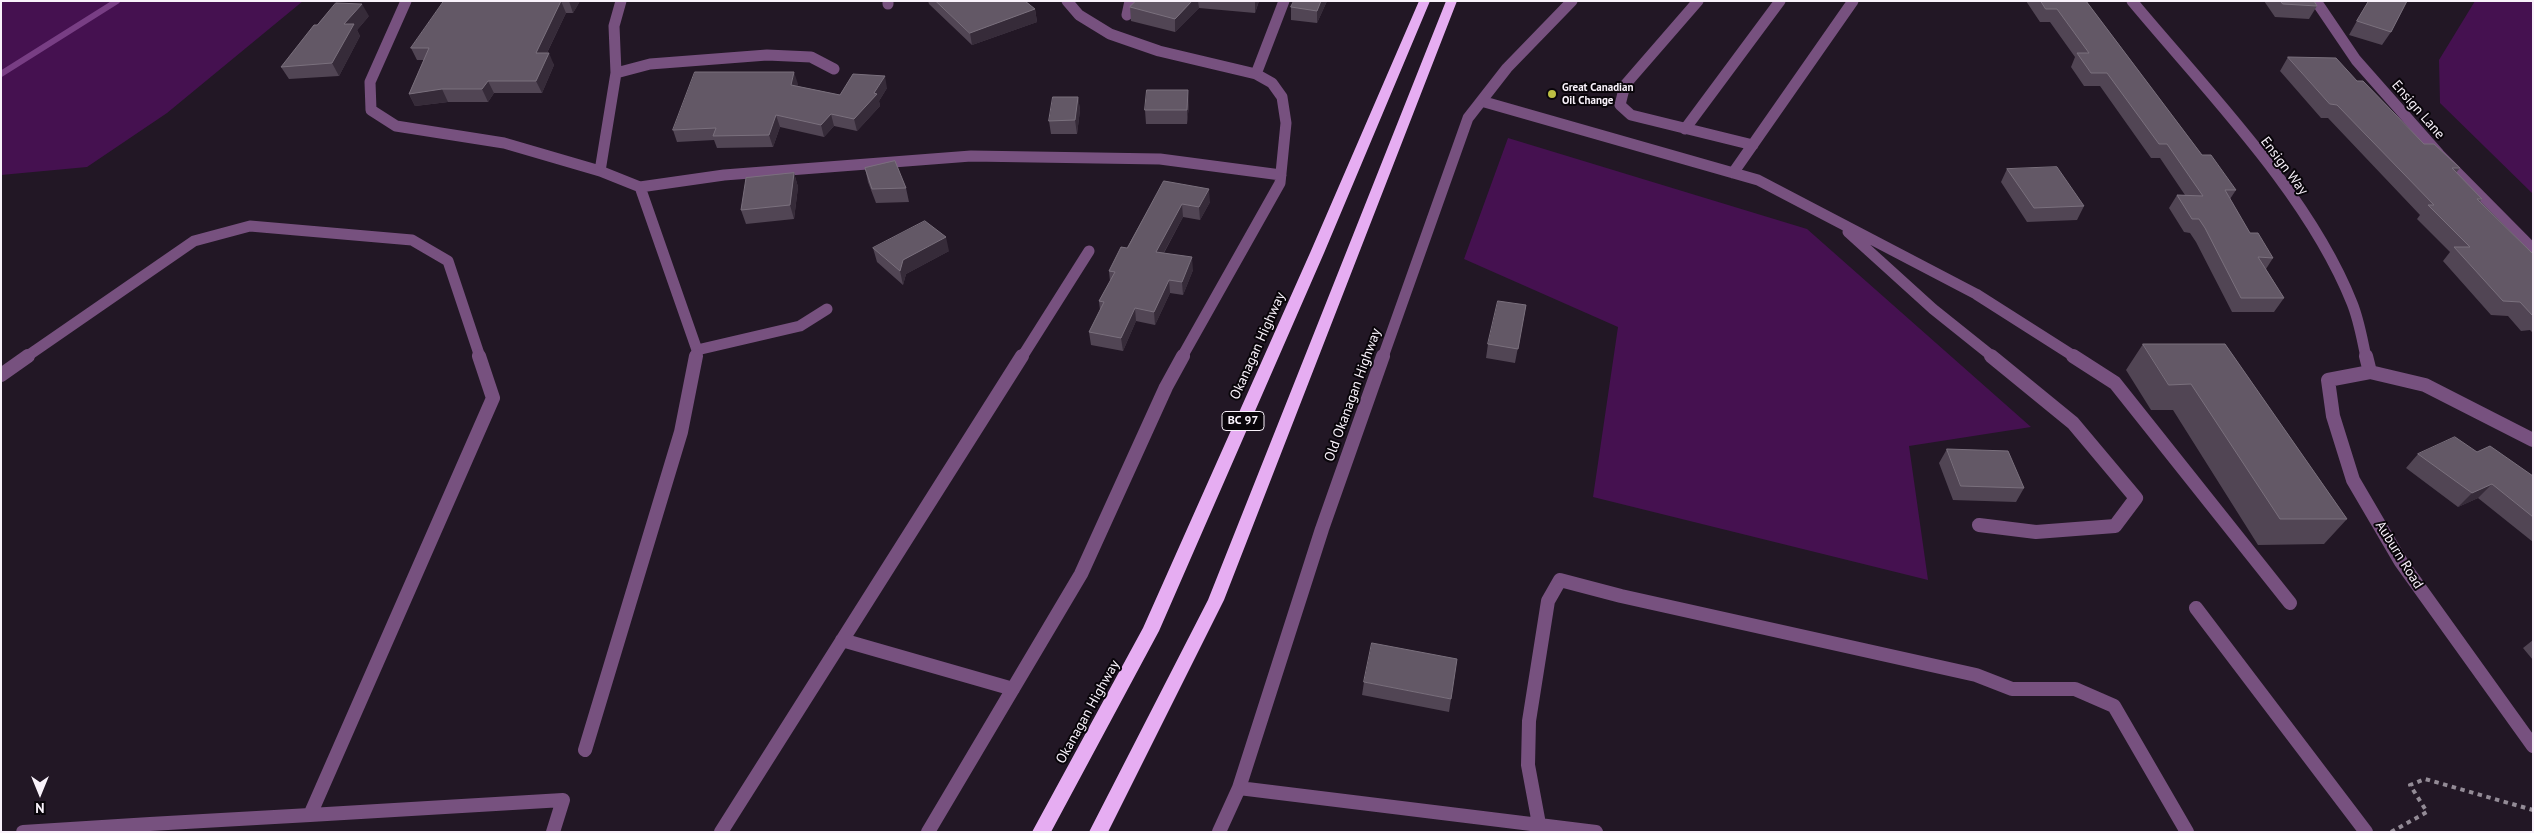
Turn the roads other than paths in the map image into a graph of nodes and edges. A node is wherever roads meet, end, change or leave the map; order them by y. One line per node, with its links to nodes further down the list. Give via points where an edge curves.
1 (406, 1): 21 (street, via 370,82 371,110 396,126 504,143)
2 (621, 1): 16 (street, via 614,26)
3 (1067, 1): 17 (street, via 1079,16 1110,34 1159,51)
4 (1130, 1): 14 (street)
5 (1284, 1): 17 (street)
6 (1425, 1): 49 (highway, Okanagan Highway / BC 97, via 1150,631)
7 (1452, 1): 50 (highway, BC 97, via 1216,600)
8 (1572, 1): 18 (street, Old Okanagan Highway, via 1507,68)
9 (1698, 1): 19 (street, via 1625,85 1620,104 1631,115)
10 (1780, 1): 19 (street)
11 (1852, 1): 20 (street)
12 (2132, 1): 30 (street, Ensign Way, via 2272,170 2320,238 2350,297)
13 (2316, 1): 26 (street, Ensign Lane, via 2356,60 2439,154)
14 (1127, 15)
15 (834, 69): 16 (street, via 811,57 767,55 650,64)
16 (616, 73): 21 (street)
17 (1256, 74): 23 (street, via 1272,83 1282,97 1286,123)
18 (1481, 101): 22 (street); 40 (street, Old Okanagan Highway, via 1468,118 1322,529)
19 (1685, 129): 20 (street)
20 (1753, 145): 22 (street)
21 (600, 171): 24 (street)
22 (1733, 173): 25 (street, via 1758,180)
23 (1281, 175): 24 (street, via 1160,159 971,156 724,175); 37 (street, via 1276,191 1166,387 1081,574)
24 (640, 187): 29 (street)
25 (1833, 219): 33 (street, via 1933,309 2073,423 2136,498 2115,526 2036,532); 34 (street, via 1976,294 2115,383)
26 (2533, 249)
27 (1088, 251): 36 (street)
28 (828, 309): 29 (street, via 800,326)
29 (697, 350): 39 (street, via 681,432)
30 (2370, 372): 32 (street, via 2425,385); 38 (street, Auburn Road, via 2328,380 2333,416 2353,480 2400,562)
31 (1, 375): 41 (street, via 194,241 250,226 412,240 448,261 493,398)
32 (2533, 440)
33 (1979, 525)
34 (2290, 603)
35 (2196, 608): 54 (street)
36 (842, 640): 37 (street); 47 (street)
37 (1013, 689): 48 (street)
38 (2533, 746)
39 (585, 750)
40 (1239, 788): 43 (street); 51 (street, Old Okanagan Highway)
41 (310, 815): 44 (street); 46 (street, via 563,800)
42 (1539, 824): 43 (street); 52 (street); 53 (street, via 1528,765 1529,721 1548,601 1560,580 1976,675 2012,689 2075,689 2114,706)
43 (1498, 826)
44 (148, 828): 45 (street)
45 (23, 832)
46 (553, 832)
47 (721, 832)
48 (928, 832)
49 (1041, 832)
50 (1098, 832)
51 (1218, 832)
52 (1596, 832)
53 (2187, 832)
54 (2366, 832)

